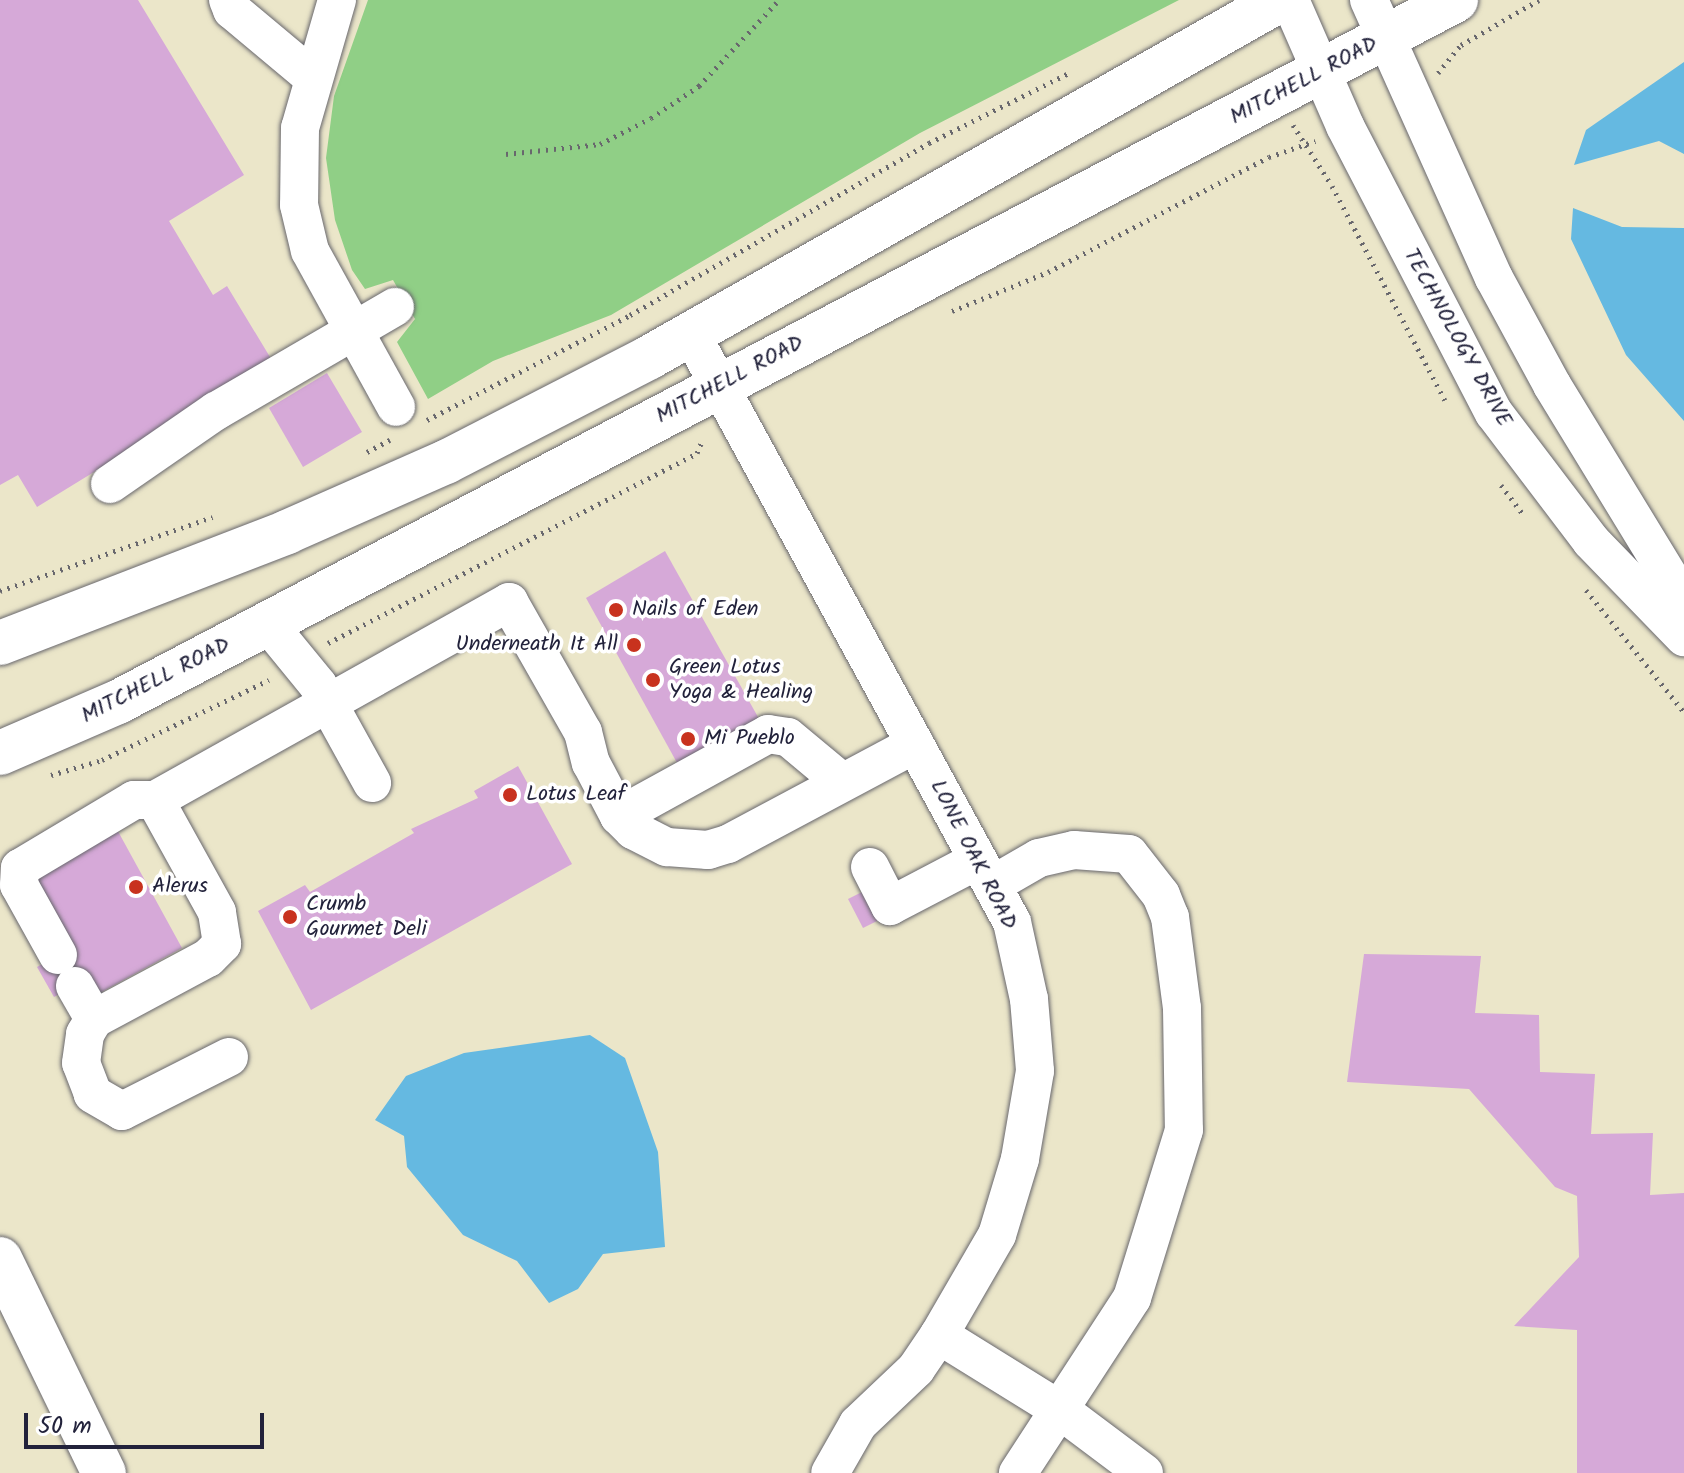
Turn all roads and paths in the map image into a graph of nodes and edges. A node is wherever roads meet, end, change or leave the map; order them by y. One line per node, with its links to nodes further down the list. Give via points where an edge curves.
1 (228, 0): 11 (street, via 232,10)
2 (337, 0): 11 (street)
3 (779, 0): 14 (path, via 699,86 651,118 600,144)
4 (1280, 0): 18 (main road)
5 (1290, 0): 10 (street, TECHNOLOGY DRIVE)
6 (1456, 0): 8 (main road, MITCHELL ROAD)
7 (1539, 0): 12 (path, via 1461,45 1426,88)
8 (1377, 19): 10 (main road, MITCHELL ROAD); 12 (street)
9 (1071, 71): 20 (path, via 929,143 630,315)
10 (1321, 72): 13 (street, TECHNOLOGY DRIVE); 19 (main road, MITCHELL ROAD)
11 (312, 77): 17 (street, via 300,128 299,205 310,251)
12 (1410, 95): 25 (street, via 1494,278 1552,385)
13 (1345, 126): 16 (path, via 1269,157 1048,272); 27 (street, TECHNOLOGY DRIVE, via 1494,413 1591,541)
14 (506, 154)
15 (395, 307): 17 (street)
16 (937, 317)
17 (355, 331): 20 (street); 22 (street, via 216,411)
18 (690, 332): 19 (street, LONE OAK ROAD); 28 (main road, via 446,462 287,532)
19 (728, 401): 26 (main road, MITCHELL ROAD); 29 (path, via 697,453); 31 (street, LONE OAK ROAD)
20 (403, 424): 21 (path)
21 (352, 460)
22 (110, 484)
23 (215, 517): 24 (path)
24 (0, 591)
25 (1684, 601)
26 (268, 624): 29 (street); 32 (main road, MITCHELL ROAD, via 95,714)
27 (1684, 637)
28 (0, 643)
29 (300, 661): 30 (street); 33 (path, via 258,687 102,760)
30 (327, 702): 35 (street); 36 (street); 37 (street, via 509,602 583,732 591,763)
31 (915, 744): 34 (street); 39 (street, LONE OAK ROAD)
32 (0, 753)
33 (41, 778)
34 (842, 782): 37 (street, via 708,850 648,840); 37 (street, via 795,742 768,734)
35 (372, 783)
36 (155, 800): 40 (street, via 217,912 222,944 208,958); 40 (street, via 134,800 20,868 19,885)
37 (619, 816)
38 (870, 867): 39 (street, via 890,906)
39 (985, 873): 43 (street, LONE OAK ROAD, via 1012,922 1029,999 1035,1071 1020,1159 997,1235); 44 (street, via 1074,850 1129,854 1161,895 1170,917 1182,1008 1184,1130 1132,1298)
40 (94, 1019): 41 (street, via 85,1034 81,1063 93,1094 112,1109 131,1110)
41 (229, 1057)
42 (0, 1259): 45 (main road)
43 (939, 1335): 44 (street); 46 (street, LONE OAK ROAD, via 916,1369 858,1424)
44 (1060, 1410): 47 (street); 48 (street)
45 (104, 1473)
46 (830, 1473)
47 (1018, 1473)
48 (1144, 1473)

